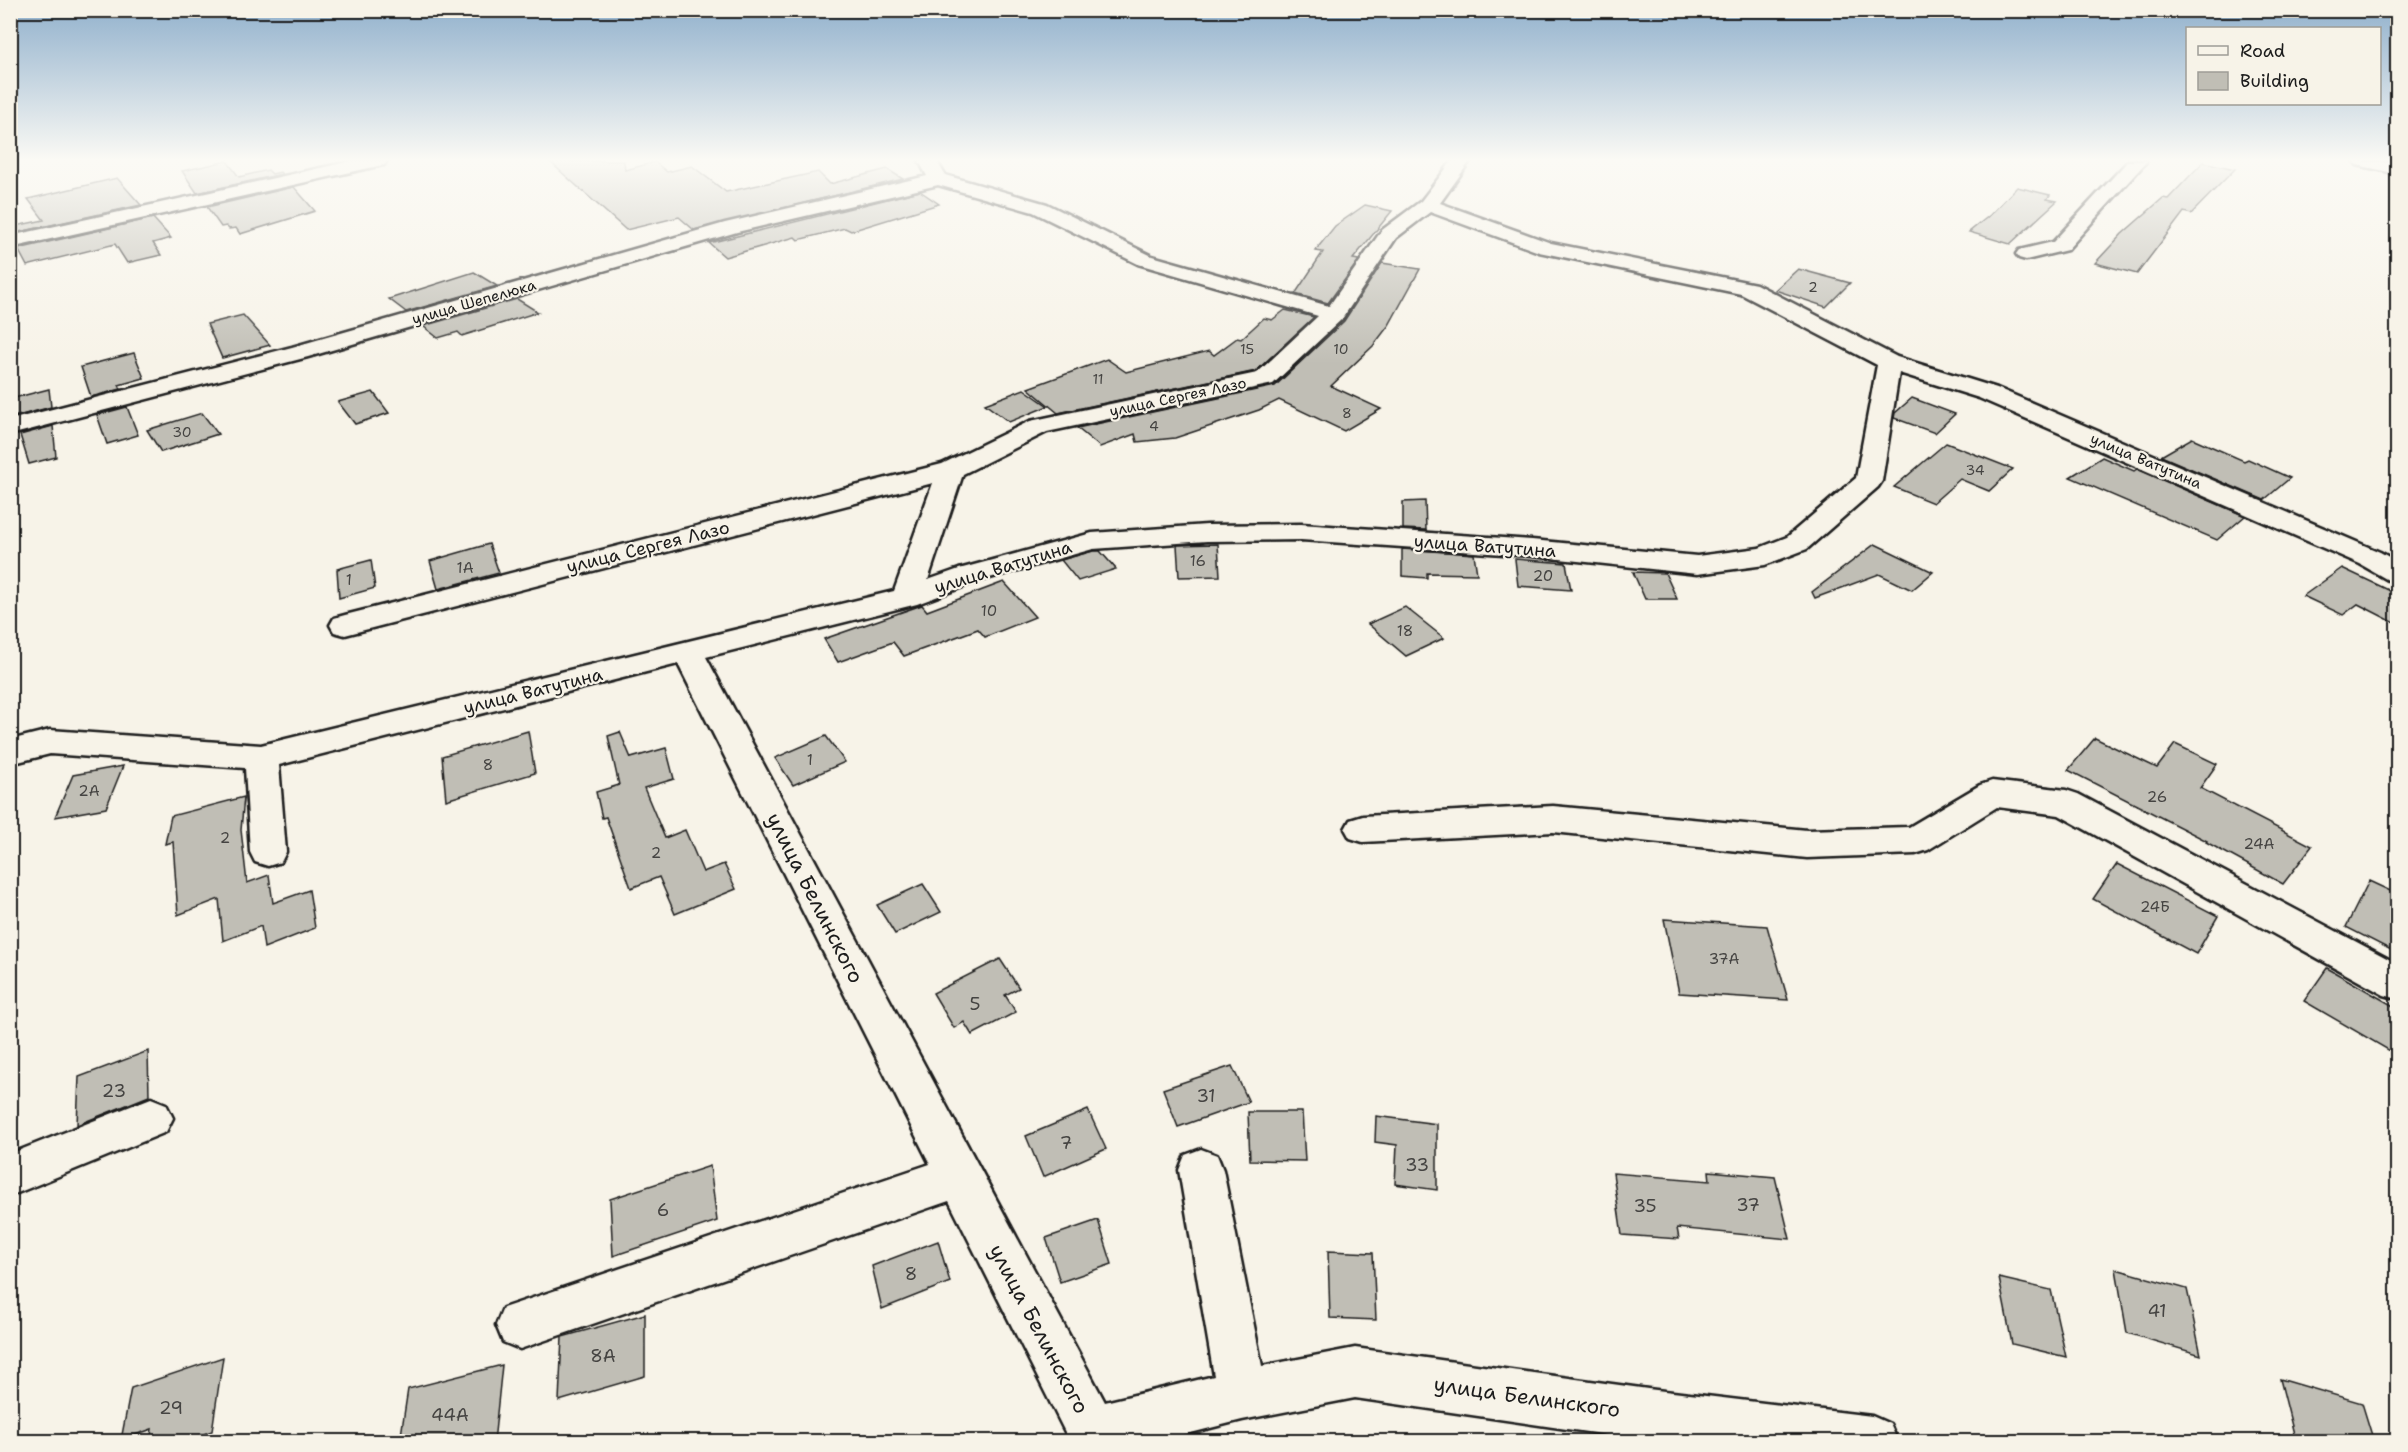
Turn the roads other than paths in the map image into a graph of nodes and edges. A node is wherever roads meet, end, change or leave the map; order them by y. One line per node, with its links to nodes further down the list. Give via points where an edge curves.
1 (70, 229): 7 (street)
2 (726, 229): 11 (street, улица Шепелюка, via 300,352)
3 (1082, 229): 9 (street, via 1145,260)
4 (1396, 229): 9 (street, улица Сергея Лазо)
5 (1494, 229): 10 (street, улица Ватутина, via 1546,248 1748,289)
6 (2076, 229): 8 (street, via 2060,246)
7 (10, 242)
8 (2026, 254)
9 (1334, 314): 12 (street, улица Сергея Лазо, via 1265,379 1039,426)
10 (1889, 362): 13 (street, улица Ватутина, via 1988,393 2370,558); 14 (street, улица Ватутина, via 1869,481 1797,543 1765,556 1697,565 1532,548 1312,533 1208,533 1092,541 969,575)
11 (10, 428)
12 (951, 470): 14 (street); 15 (street, улица Сергея Лазо)
13 (2397, 574)
14 (907, 597): 16 (street, улица Ватутина)
15 (345, 625)
16 (688, 653): 18 (street, улица Ватутина); 25 (street, улица Белинского)
17 (10, 752): 18 (street, улица Ватутина, via 50,742)
18 (261, 757): 20 (street)
19 (1363, 830): 21 (street, via 1553,819 1807,844 1905,841 1916,840 1992,794 2066,803)
20 (268, 852)
21 (2397, 982)
22 (151, 1118): 24 (street)
23 (1201, 1170): 27 (street)
24 (10, 1175)
25 (959, 1176): 26 (street); 27 (street, улица Белинского, via 1092,1431)
26 (520, 1325)
27 (1242, 1395): 28 (street, улица Белинского, via 1355,1373)
28 (1872, 1442)

